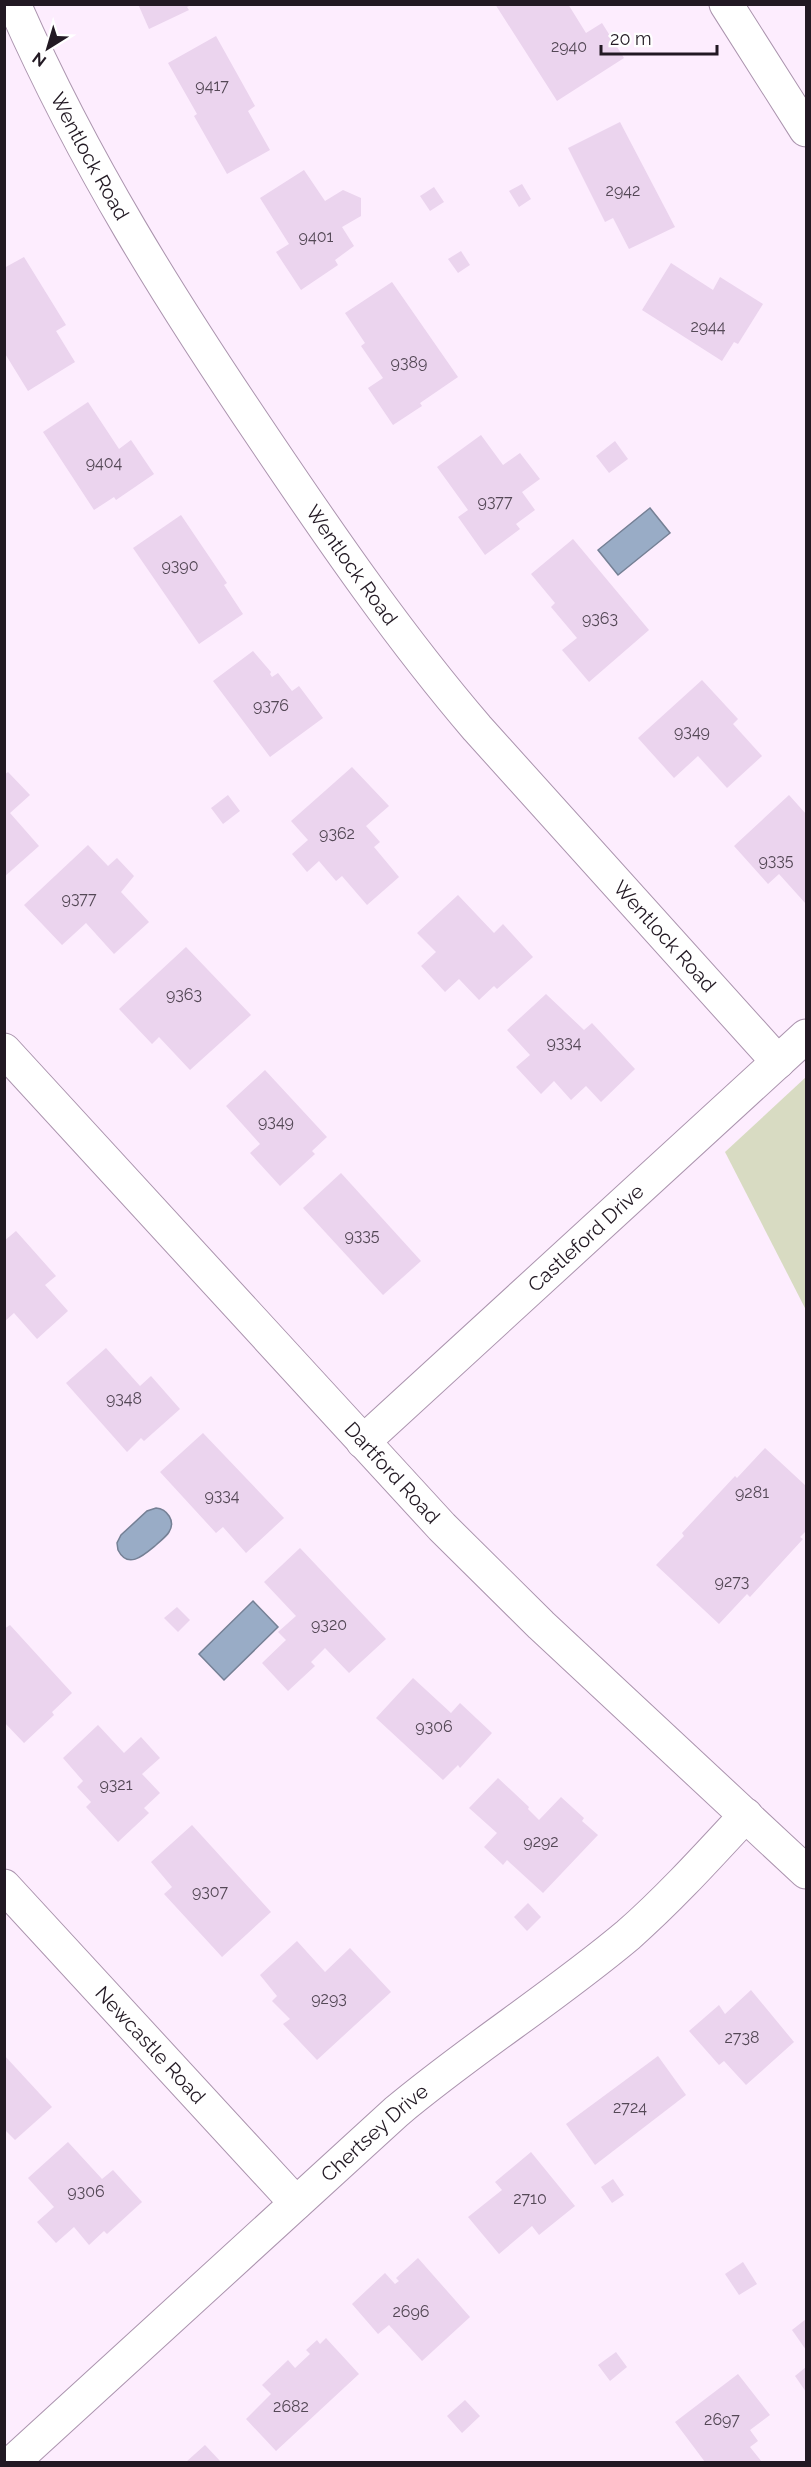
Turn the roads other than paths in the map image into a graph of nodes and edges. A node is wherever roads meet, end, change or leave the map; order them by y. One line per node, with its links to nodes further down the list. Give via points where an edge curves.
1 (14, 4): 6 (street, Wentlock Road, via 81,143 153,271 355,571 430,672 484,736)
2 (726, 4): 3 (street)
3 (807, 130)
4 (807, 1036): 6 (street, Castleford Drive)
5 (4, 1050): 7 (street, Dartford Road)
6 (778, 1062): 7 (street, Castleford Drive)
7 (363, 1442): 8 (street, Dartford Road, via 504,1590)
8 (746, 1815): 9 (street, Dartford Road); 11 (street, Chertsey Drive, via 628,1934 416,2095)
9 (807, 1872)
10 (4, 1886): 11 (street, Newcastle Road)
11 (296, 2203): 12 (street, Chertsey Drive)
12 (13, 2463)

